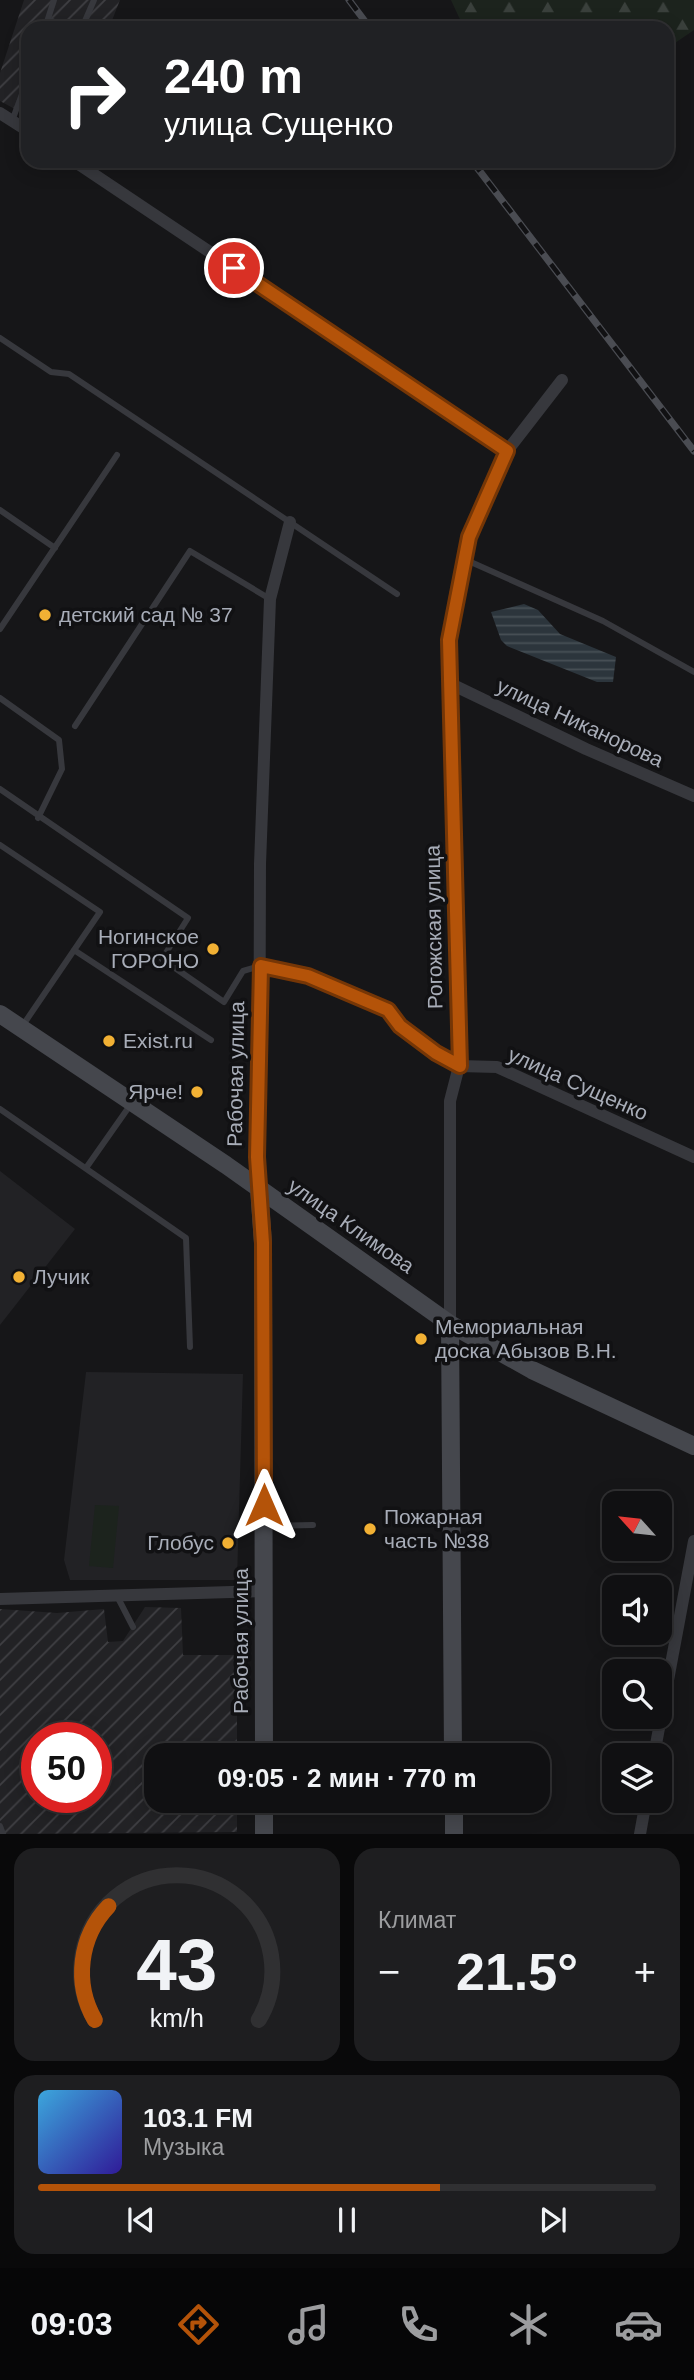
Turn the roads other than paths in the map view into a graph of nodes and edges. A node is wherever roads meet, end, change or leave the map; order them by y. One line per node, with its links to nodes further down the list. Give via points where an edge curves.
1 (54, 0): 3 (lane)
2 (94, 0): 5 (lane)
3 (48, 19): 4 (lane)
4 (52, 21)
5 (85, 21)
6 (21, 97): 8 (lane)
7 (0, 113): 8 (street)
8 (12, 121): 9 (street)
9 (21, 127)
10 (84, 168): 13 (street)
11 (0, 338): 16 (lane, via 51,372 69,374)
12 (562, 380): 13 (street, Рогожская улица)
13 (507, 451): 18 (street, Рогожская улица)
14 (117, 455): 17 (lane)
15 (0, 510): 17 (lane)
16 (290, 522): 19 (lane); 20 (street, Рабочая улица)
17 (55, 548): 21 (lane)
18 (464, 559): 22 (lane, via 603,621); 23 (street, Рогожская улица, via 449,640)
19 (397, 594)
20 (270, 599): 25 (lane, via 190,551); 31 (street, Рабочая улица, via 260,864)
21 (0, 629)
22 (694, 672)
23 (451, 684): 27 (street, улица Никанорова); 35 (street, Рогожская улица)
24 (0, 698): 28 (lane, via 59,740 62,769)
25 (75, 726)
26 (0, 789): 28 (lane)
27 (694, 796)
28 (38, 818): 31 (lane, via 188,918 162,959 223,1002 243,971)
29 (0, 845): 30 (lane, via 100,912)
30 (74, 950): 33 (lane); 34 (lane)
31 (261, 966): 35 (street, улица Сущенко, via 308,976 388,1010 400,1026); 40 (street, Рабочая улица)
32 (0, 1014): 33 (main road, улица Климова)
33 (21, 1028): 36 (main road, улица Климова)
34 (211, 1040)
35 (460, 1066): 38 (street, улица Сущенко, via 497,1067); 41 (street, Рогожская улица, via 450,1101)
36 (132, 1103): 39 (lane); 40 (main road, улица Климова)
37 (0, 1109): 39 (lane)
38 (694, 1157)
39 (86, 1168): 42 (lane, via 186,1238)
40 (259, 1189): 41 (main road, улица Климова); 45 (main road, Рабочая улица)
41 (450, 1324): 43 (main road, улица Климова, via 533,1370); 52 (main road, Рогожская улица)
42 (190, 1346)
43 (694, 1446)
44 (313, 1525): 45 (lane)
45 (264, 1527): 47 (main road, Рабочая улица)
46 (694, 1541): 53 (street)
47 (264, 1591): 48 (street); 51 (main road, Рабочая улица)
48 (117, 1595): 49 (street); 50 (lane)
49 (0, 1600)
50 (133, 1627)
51 (264, 1743)
52 (453, 1743)
53 (656, 1743)
54 (264, 1813): 59 (main road)
55 (454, 1813): 60 (main road)
56 (644, 1813): 61 (street)
57 (0, 1826): 58 (lane)
58 (3, 1834)
59 (264, 1834)
60 (454, 1834)
61 (640, 1834)

